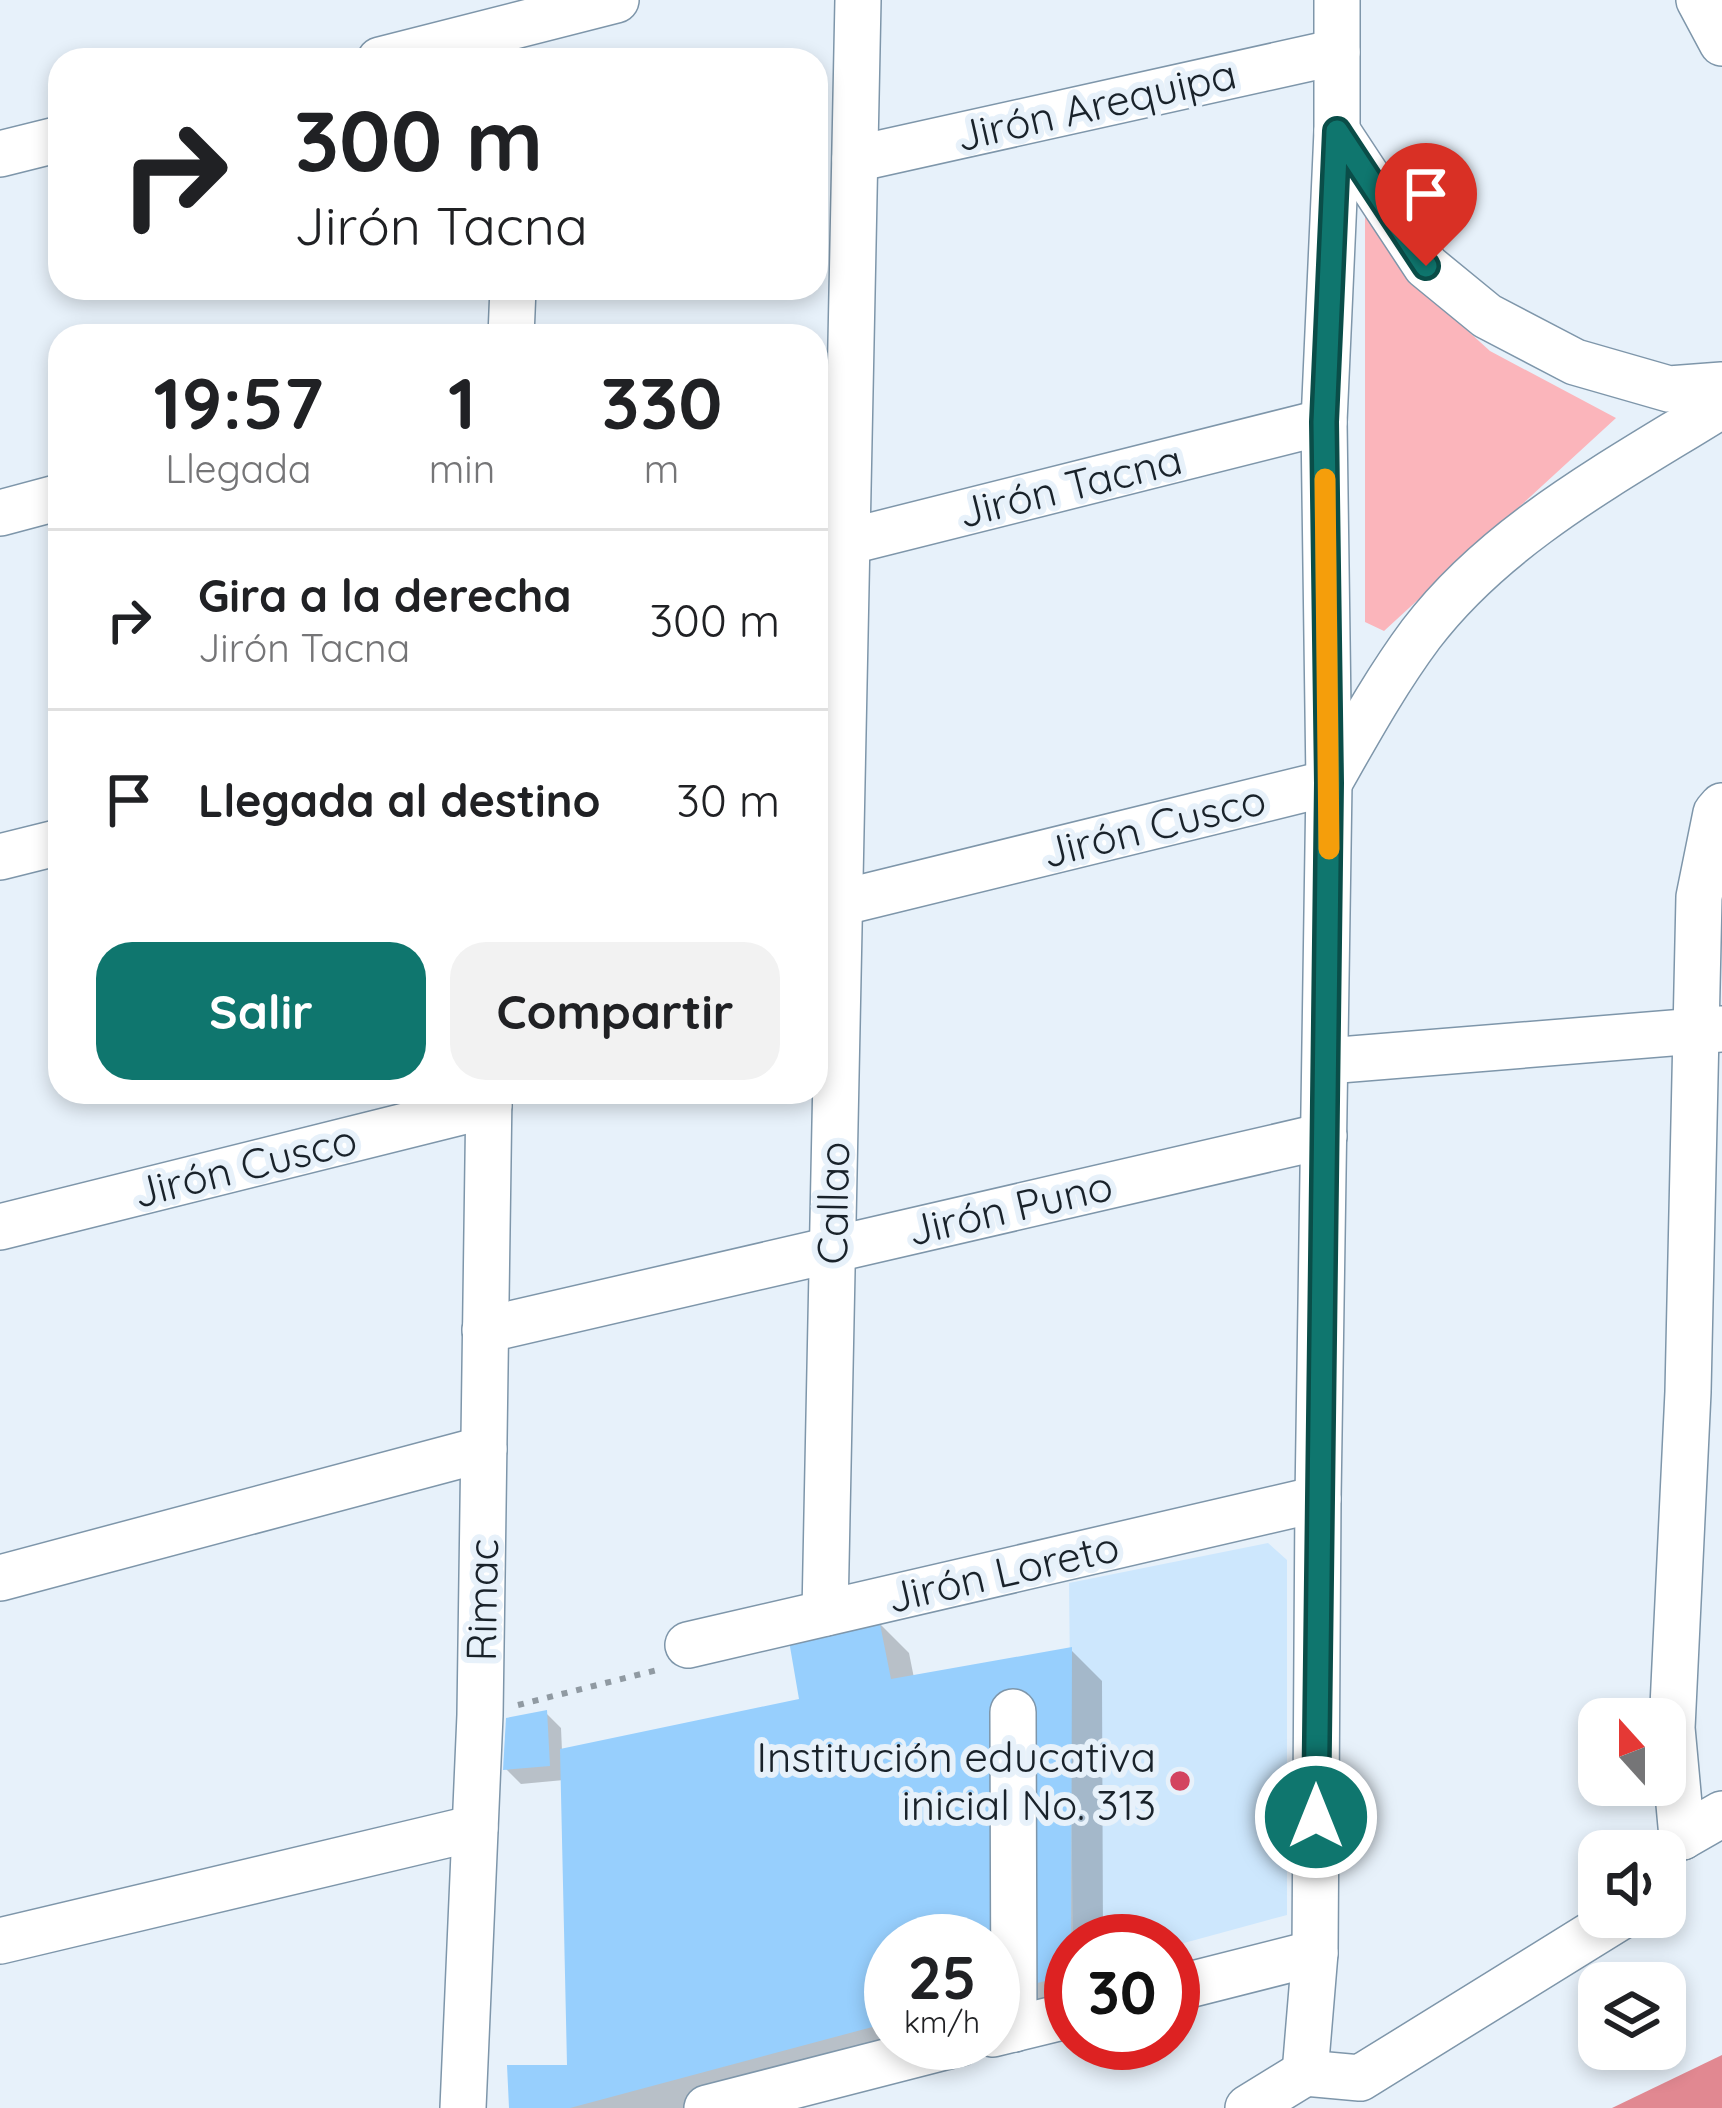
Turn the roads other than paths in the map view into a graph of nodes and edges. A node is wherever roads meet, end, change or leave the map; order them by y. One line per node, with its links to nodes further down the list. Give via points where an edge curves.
1 (616, 0): 5 (street)
2 (858, 0): 12 (street, Callao)
3 (1337, 0): 8 (street)
4 (1699, 0): 6 (street)
5 (527, 28): 7 (street)
6 (1722, 43)
7 (435, 48)
8 (1337, 52): 9 (street); 12 (street, Jirón Arequipa)
9 (1337, 131): 13 (street, via 1426,266 1487,316 1575,362 1670,389); 15 (street)
10 (48, 142): 11 (street)
11 (0, 154)
12 (855, 159): 18 (street, Callao)
13 (1722, 385)
14 (1722, 405): 19 (street, via 1554,510 1493,560 1424,629)
15 (1324, 422): 18 (street, Jirón Tacna); 19 (street)
16 (48, 500): 17 (street)
17 (0, 513)
18 (831, 546): 23 (street, Callao)
19 (1329, 783): 23 (street, Jirón Cusco); 25 (street)
20 (1722, 806): 24 (street, via 1699,897)
21 (48, 845): 22 (street)
22 (0, 857)
23 (839, 903): 30 (street, Callao)
24 (1709, 1030): 25 (street); 32 (street)
25 (1327, 1061): 28 (street)
26 (466, 1104): 29 (street, Jirón Cusco)
27 (489, 1104): 31 (street, Rimac)
28 (1324, 1136): 30 (street, Jirón Puno); 34 (street)
29 (0, 1226)
30 (832, 1248): 31 (street, Jirón Puno); 36 (street, Callao)
31 (484, 1330): 33 (street, Rimac)
32 (1705, 1385): 41 (street, via 1672,1728)
33 (484, 1449): 35 (street); 40 (street, Rimac)
34 (1318, 1499): 36 (street, Jirón Loreto); 46 (street)
35 (0, 1578)
36 (825, 1613): 37 (street, Jirón Loreto)
37 (688, 1646)
38 (1013, 1712): 43 (street)
39 (1722, 1814): 42 (street)
40 (475, 1828): 45 (street); 50 (street, Rimac)
41 (1674, 1830)
42 (1686, 1846)
43 (1007, 1914)
44 (1586, 1938): 49 (street, via 1360,2078)
45 (0, 1941)
46 (1315, 1953): 47 (street); 49 (street)
47 (1200, 1982)
48 (864, 2068): 51 (street)
49 (1305, 2073): 52 (street)
50 (463, 2108)
51 (707, 2108)
52 (1248, 2108)

